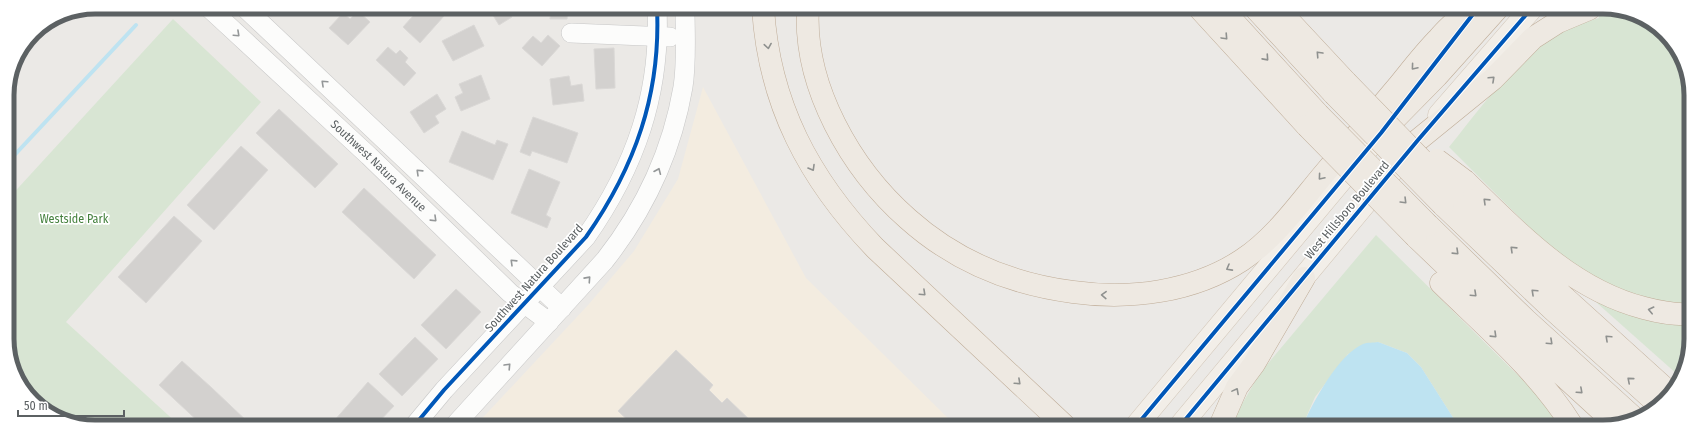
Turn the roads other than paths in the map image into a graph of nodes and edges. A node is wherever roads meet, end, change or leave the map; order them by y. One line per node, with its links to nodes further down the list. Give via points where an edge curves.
1 (216, 14): 26 (street, Southwest Natura Avenue, one-way to 26, via 369,156)
2 (251, 14): 24 (street, Southwest Natura Avenue, one-way to 2)
3 (657, 14): 17 (street, Southwest Natura Boulevard)
4 (685, 14): 18 (street)
5 (764, 14): 39 (highway, one-way to 39, via 770,60 782,106 798,143 829,195 875,248)
6 (808, 14): 11 (highway, one-way to 6, via 1439,37 1262,245 1228,269 1197,282 1168,290 1117,295 1051,289 996,274 963,259 934,241 894,207 856,161 830,114 810,51)
7 (1205, 14): 20 (highway, one-way to 20)
8 (1226, 14): 20 (highway, one-way to 20)
9 (1261, 14): 19 (highway)
10 (1282, 14): 19 (highway, one-way to 10)
11 (1464, 14)
12 (1473, 14): 21 (main road, West Hillsboro Boulevard)
13 (1493, 14): 21 (highway, via 1437,76)
14 (1528, 14): 22 (main road, West Hillsboro Boulevard)
15 (1577, 14): 22 (highway, one-way to 15, via 1493,79 1533,38 1558,22)
16 (571, 33): 17 (street)
17 (658, 37): 18 (street); 28 (street, Southwest Natura Boulevard, via 652,90 620,183 586,237)
18 (685, 37): 30 (street, one-way to 18, via 624,236 659,170 672,135 683,86)
19 (1340, 88): 21 (highway, bridge); 23 (highway, bridge)
20 (1313, 120): 25 (highway, one-way to 25, bridge); 25 (highway, bridge, via 1344,165)
21 (1380, 125): 23 (highway, bridge); 40 (main road, West Hillsboro Boulevard)
22 (1418, 140): 27 (main road, West Hillsboro Boulevard)
23 (1454, 192): 31 (highway, one-way to 23, via 1640,307 1610,297 1554,264 1534,247); 33 (highway, one-way to 23, via 1581,313); 34 (highway, one-way to 23, via 1552,309)
24 (475, 226): 26 (street); 28 (street, Southwest Natura Avenue, one-way to 24)
25 (1417, 237): 35 (highway, one-way to 35, via 1526,320); 36 (highway, one-way to 36, via 1506,324); 43 (highway, one-way to 43, via 1556,402)
26 (458, 243): 29 (street, Southwest Natura Avenue)
27 (1304, 278): 41 (main road, West Hillsboro Boulevard); 42 (highway, one-way to 27, via 1237,387 1254,364)
28 (541, 287): 29 (street, Southwest Natura Boulevard); 30 (street, Southwest Natura Avenue)
29 (525, 305): 32 (street, Southwest Natura Avenue); 37 (street, Southwest Natura Boulevard)
30 (562, 308): 32 (street)
31 (1684, 314)
32 (549, 322): 38 (street, one-way to 32)
33 (1666, 389)
34 (1655, 401)
35 (1631, 415)
36 (1611, 419)
37 (419, 420)
38 (459, 420)
39 (1059, 420)
40 (1141, 420)
41 (1185, 420)
42 (1223, 420)
43 (1568, 420)

